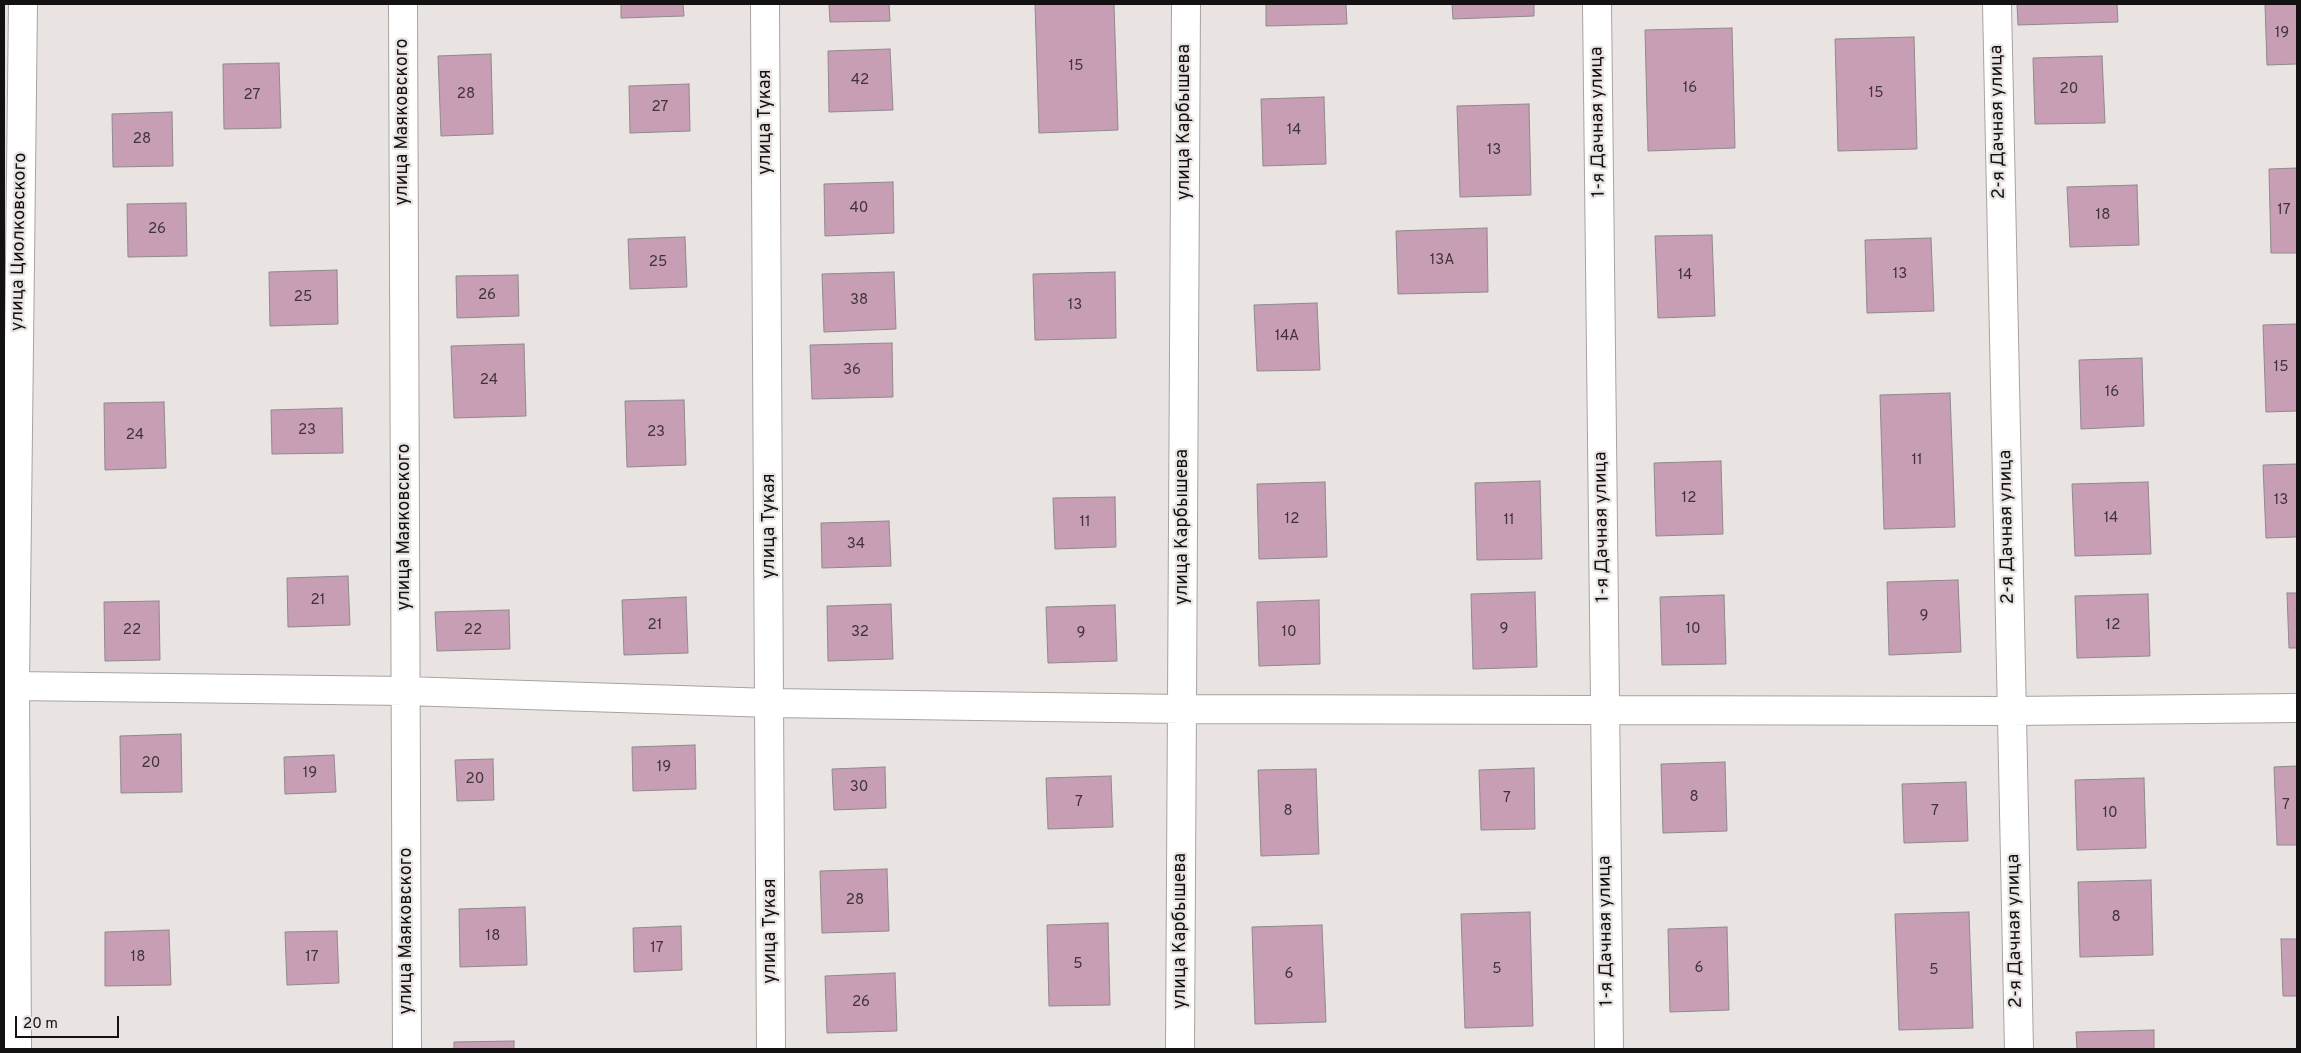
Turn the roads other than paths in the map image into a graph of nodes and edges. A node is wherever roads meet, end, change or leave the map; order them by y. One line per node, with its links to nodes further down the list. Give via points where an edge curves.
1 (23, 4): 7 (street, улица Циолковского)
2 (403, 4): 8 (street, улица Маяковского)
3 (765, 4): 9 (street, улица Тукая)
4 (1186, 4): 11 (street, улица Карбышева)
5 (1597, 4): 12 (street, 1-я Дачная улица)
6 (1997, 4): 13 (street, 2-я Дачная улица)
7 (15, 686): 8 (street); 14 (street, улица Циолковского)
8 (405, 691): 9 (street); 15 (street, улица Маяковского)
9 (771, 703): 11 (street); 16 (street, улица Тукая)
10 (2297, 708): 13 (street)
11 (1182, 710): 12 (street); 17 (street, улица Карбышева)
12 (1605, 711): 13 (street); 18 (street, 1-я Дачная улица)
13 (2011, 711): 19 (street, 2-я Дачная улица)
14 (17, 1049)
15 (407, 1049)
16 (771, 1049)
17 (1180, 1049)
18 (1608, 1049)
19 (2019, 1049)

